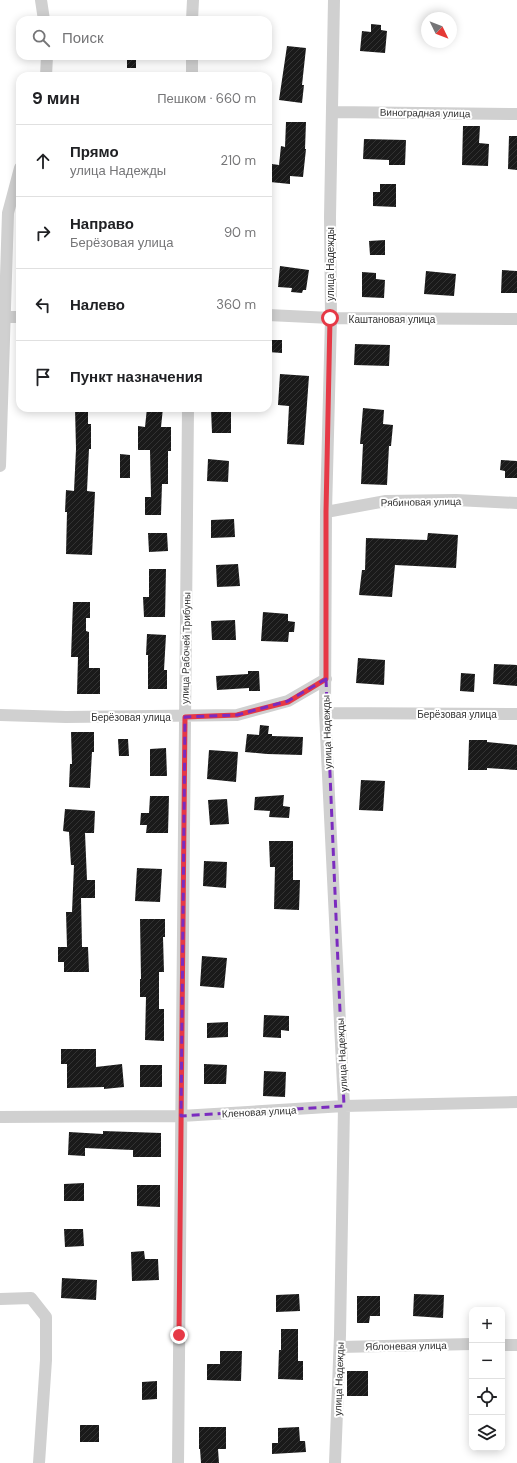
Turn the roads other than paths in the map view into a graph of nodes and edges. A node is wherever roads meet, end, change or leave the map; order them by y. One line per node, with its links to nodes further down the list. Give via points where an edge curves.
1 (41, 0): 4 (street)
2 (193, 0): 5 (street)
3 (334, 0): 10 (street, улица Надежды)
4 (43, 16)
5 (192, 16)
6 (47, 60): 8 (street)
7 (192, 60): 9 (street)
8 (46, 72)
9 (192, 72)
10 (332, 112): 11 (street, Виноградная улица); 16 (street, улица Надежды)
11 (517, 114)
12 (16, 183): 15 (street, via 8,213)
13 (272, 315): 16 (street, Каштановая улица)
14 (16, 317): 15 (street)
15 (5, 318): 19 (street)
16 (330, 318): 17 (street, Каштановая улица); 21 (street, улица Надежды)
17 (517, 319)
18 (188, 412): 26 (street, улица Рабочей Трибуны)
19 (0, 466)
20 (517, 504): 21 (street, Рябиновая улица, via 456,500 386,501)
21 (326, 512): 22 (street, улица Надежды)
22 (326, 679): 23 (street, улица Надежды); 26 (street, Берёзовая улица, via 288,702 237,715)
23 (325, 713): 24 (street, Берёзовая улица); 28 (street, улица Надежды)
24 (517, 714)
25 (0, 715): 26 (street, Берёзовая улица, via 66,718)
26 (185, 717): 29 (street, улица Рабочей Трибуны)
27 (517, 1102): 28 (street, Кленовая улица)
28 (344, 1106): 29 (street, Кленовая улица); 35 (street, улица Надежды)
29 (181, 1116): 30 (street, Кленовая улица); 37 (street, улица Рабочей Трибуны)
30 (0, 1117)
31 (0, 1299): 36 (street, via 31,1298 46,1318)
32 (469, 1344): 35 (street, Яблоневая улица)
33 (505, 1345): 34 (street)
34 (517, 1345)
35 (340, 1347): 38 (street, улица Надежды)
36 (40, 1463)
37 (178, 1463)
38 (335, 1463)

